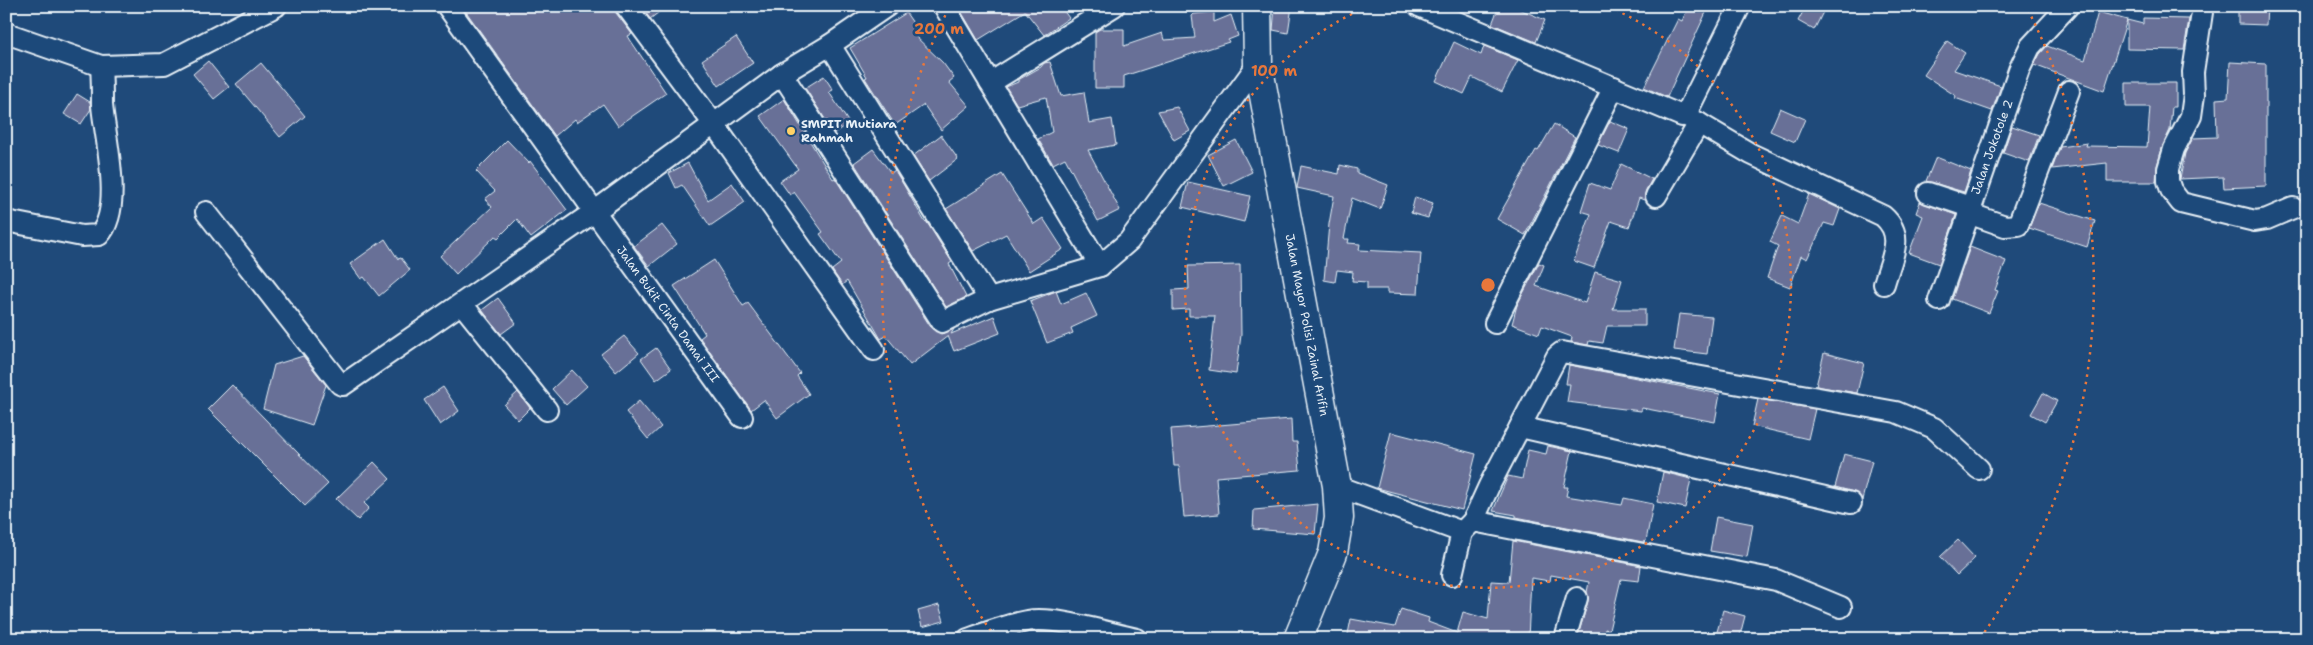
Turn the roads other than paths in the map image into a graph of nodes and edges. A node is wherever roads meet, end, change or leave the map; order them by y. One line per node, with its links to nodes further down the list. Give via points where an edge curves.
1 (276, 6): 15 (street, via 164,64)
2 (447, 6): 27 (street, Jalan Bukit Cinta Damai III)
3 (626, 6): 21 (street)
4 (887, 6): 13 (street)
5 (944, 6): 17 (street)
6 (1114, 6): 17 (street)
7 (1257, 6): 14 (main road, Jalan Mayor Polisi Zainal Arifin)
8 (1420, 6): 18 (street)
9 (1740, 6): 20 (street)
10 (2068, 6): 25 (street, Jalan Jokotole 2, via 2030,47)
11 (2202, 6): 24 (street, via 2191,116 2168,169 2168,181 2175,198 2190,206 2255,220 2267,219)
12 (6, 33): 15 (street)
13 (830, 45): 16 (street); 31 (street)
14 (1258, 64): 29 (street, via 1128,241); 40 (main road, Jalan Mayor Polisi Zainal Arifin)
15 (101, 66): 28 (street, via 110,172 109,220 104,230 99,235 82,236)
16 (782, 74): 21 (street); 31 (street, via 941,321)
17 (990, 83): 29 (street)
18 (1614, 87): 20 (street); 34 (street)
19 (2069, 91): 25 (street, via 2018,225 2005,226)
20 (1692, 119): 23 (street); 30 (street, via 1751,154 1887,220 1895,231 1896,240)
21 (713, 123): 27 (street); 35 (street)
22 (1928, 193): 25 (street)
23 (1656, 196)
24 (2293, 208)
25 (1969, 210): 32 (street, Jalan Jokotole 2)
26 (206, 212): 33 (street, via 342,385)
27 (594, 212): 33 (street); 37 (street, Jalan Bukit Cinta Damai III)
28 (6, 221)
29 (1100, 266): 31 (street)
30 (1884, 284)
31 (990, 299)
32 (1939, 300)
33 (462, 304): 36 (street)
34 (1495, 323)
35 (874, 350)
36 (548, 410)
37 (742, 417)
38 (1520, 427): 39 (street, via 1557,356 1564,352 1896,412 1934,428); 41 (street); 42 (street)
39 (1979, 469)
40 (1337, 486): 42 (street); 49 (main road, Jalan Mayor Polisi Zainal Arifin, via 1339,518 1332,553)
41 (1852, 503)
42 (1467, 527): 43 (street); 45 (street, via 1776,580)
43 (1452, 575)
44 (1577, 598): 50 (street)
45 (1841, 608)
46 (1011, 632): 47 (street); 48 (street, via 1029,621 1055,622)
47 (968, 639)
48 (1137, 639)
49 (1298, 639)
50 (1566, 639)

